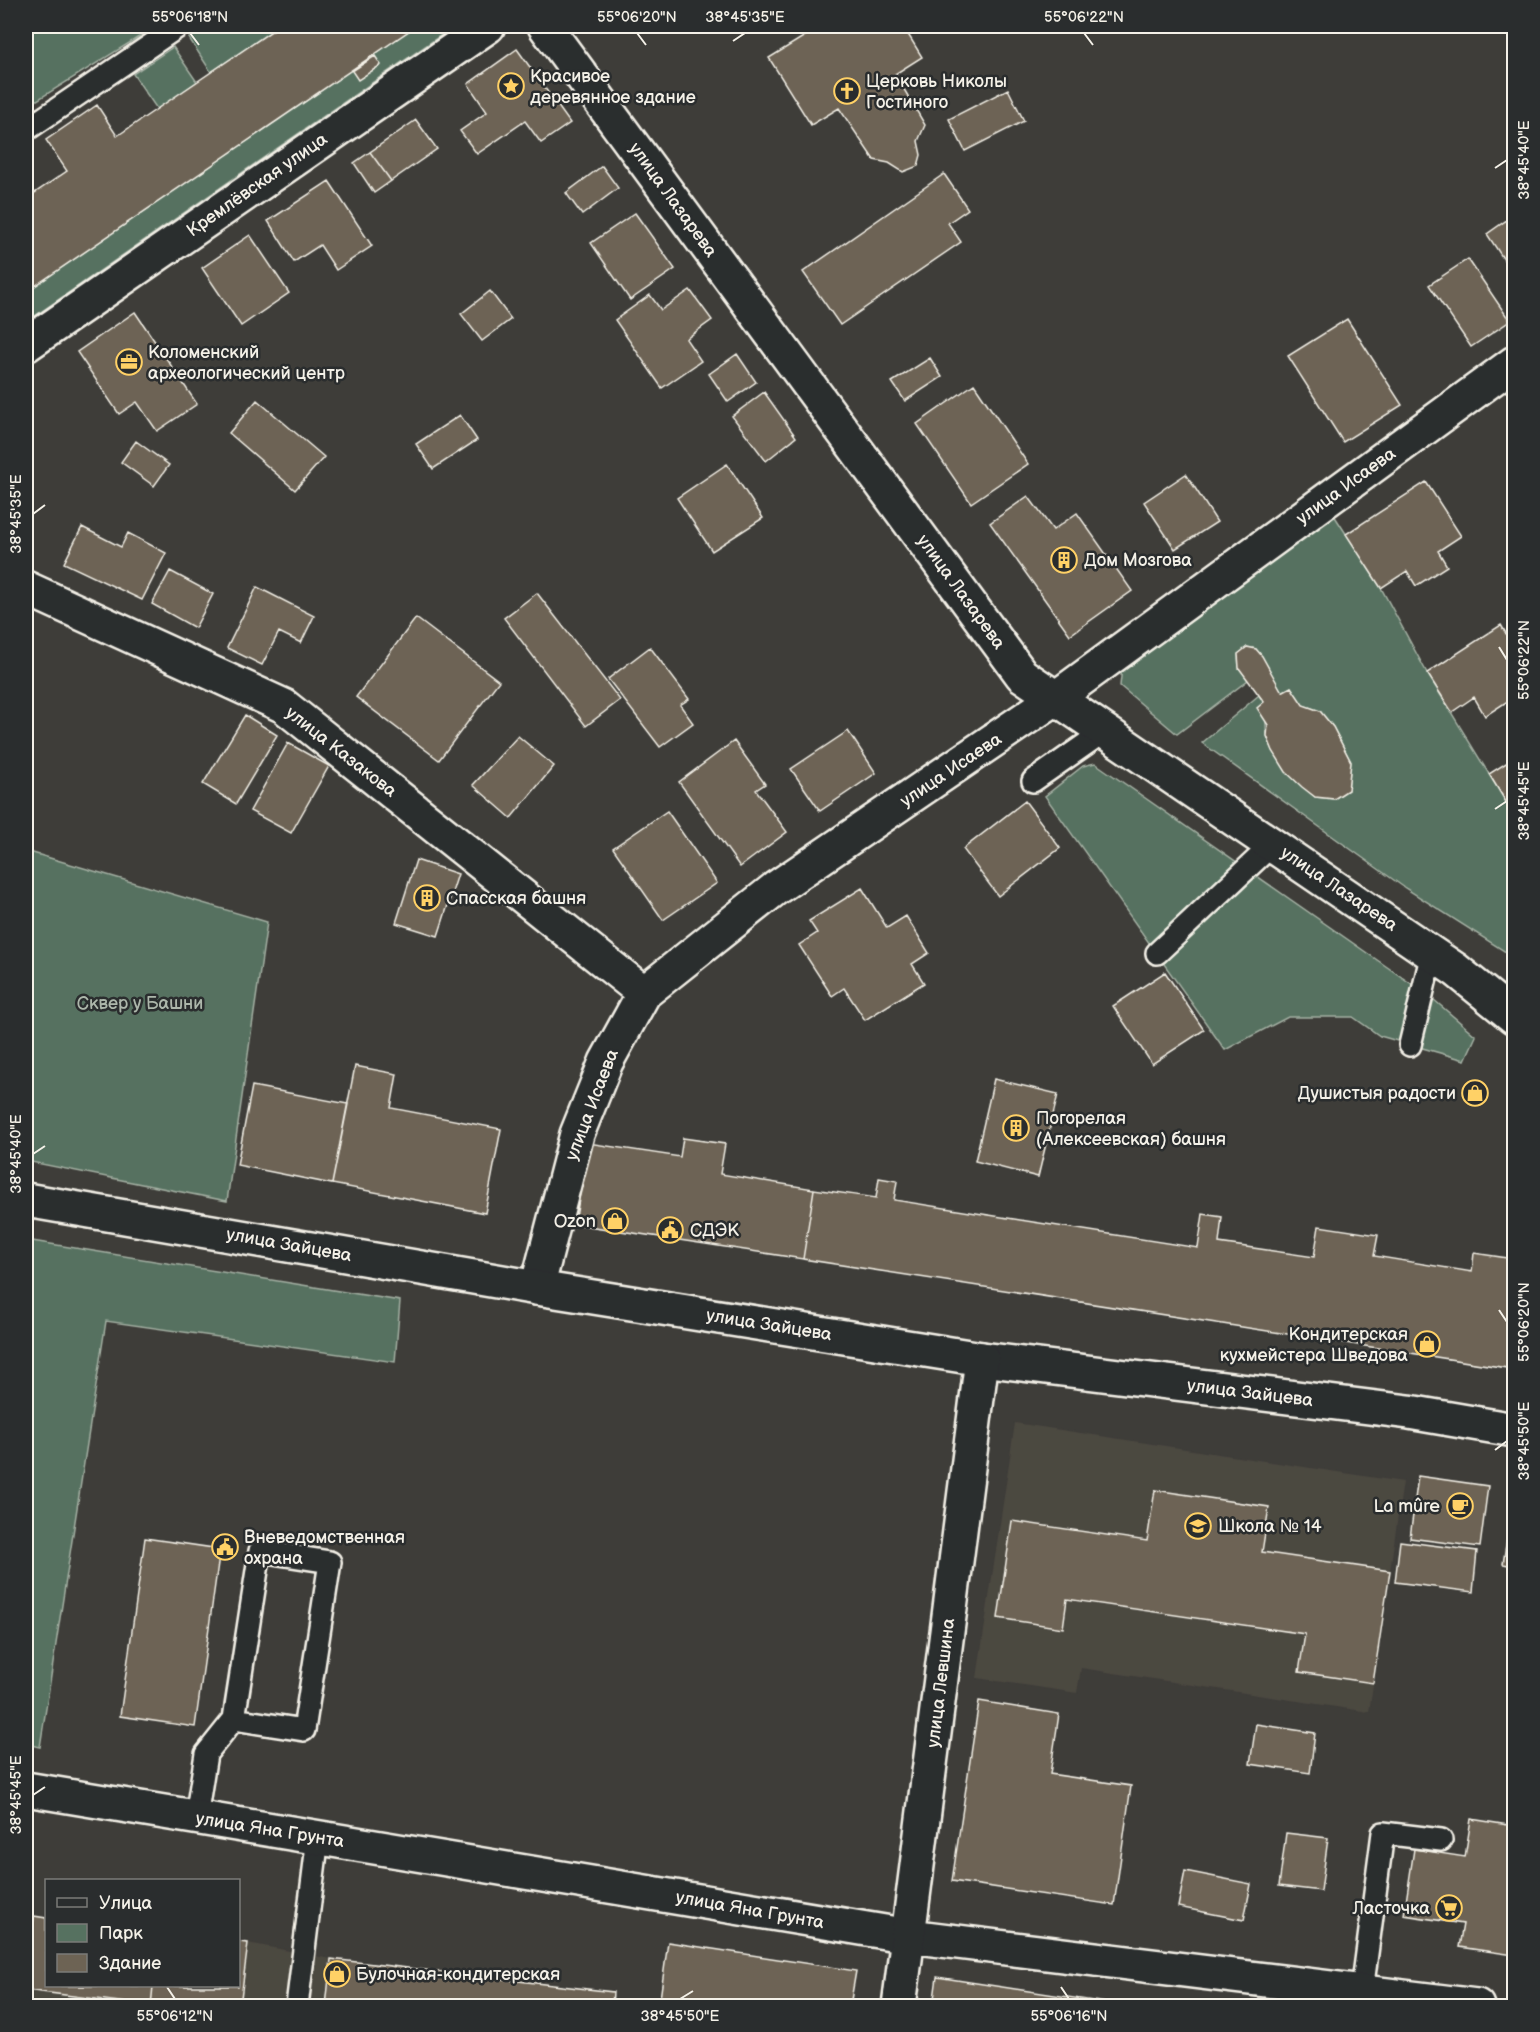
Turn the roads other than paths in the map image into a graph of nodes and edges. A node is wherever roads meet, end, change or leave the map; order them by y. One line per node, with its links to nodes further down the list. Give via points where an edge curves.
1 (179, 26): 4 (lane)
2 (488, 26): 5 (street, Кремлёвская улица)
3 (545, 26): 8 (street, улица Лазарева, via 1022,675)
4 (26, 130)
5 (26, 345)
6 (1515, 363): 8 (street, улица Исаева)
7 (26, 588): 14 (street, улица Казакова, via 284,706)
8 (1057, 698): 9 (street, улица Лазарева); 14 (street, улица Исаева, via 776,888)
9 (1106, 730): 10 (lane); 11 (street, улица Лазарева)
10 (1033, 781)
11 (1273, 844): 12 (lane); 13 (street, улица Лазарева)
12 (1157, 953)
13 (1432, 953): 15 (street, улица Лазарева); 16 (lane)
14 (644, 993): 18 (street, улица Исаева, via 606,1062 578,1134)
15 (1515, 1017)
16 (1410, 1045)
17 (26, 1200): 18 (street, улица Зайцева)
18 (537, 1288): 19 (street, улица Зайцева)
19 (982, 1359): 20 (street, улица Зайцева, via 1409,1412); 26 (street, улица Левшина)
20 (1515, 1430)
21 (234, 1719): 21 (lane, via 260,1551 330,1562 304,1730); 23 (lane, via 206,1754)
22 (26, 1789): 23 (street, улица Яна Грунта)
23 (196, 1817): 24 (street, улица Яна Грунта)
24 (318, 1838): 26 (street, улица Яна Грунта); 28 (lane)
25 (1441, 1840): 27 (lane, via 1383,1833)
26 (909, 1936): 27 (street, улица Яна Грунта); 29 (street, улица Левшина)
27 (1362, 1991): 30 (street, улица Яна Грунта)
28 (297, 2007)
29 (899, 2007)
30 (1477, 2007)

